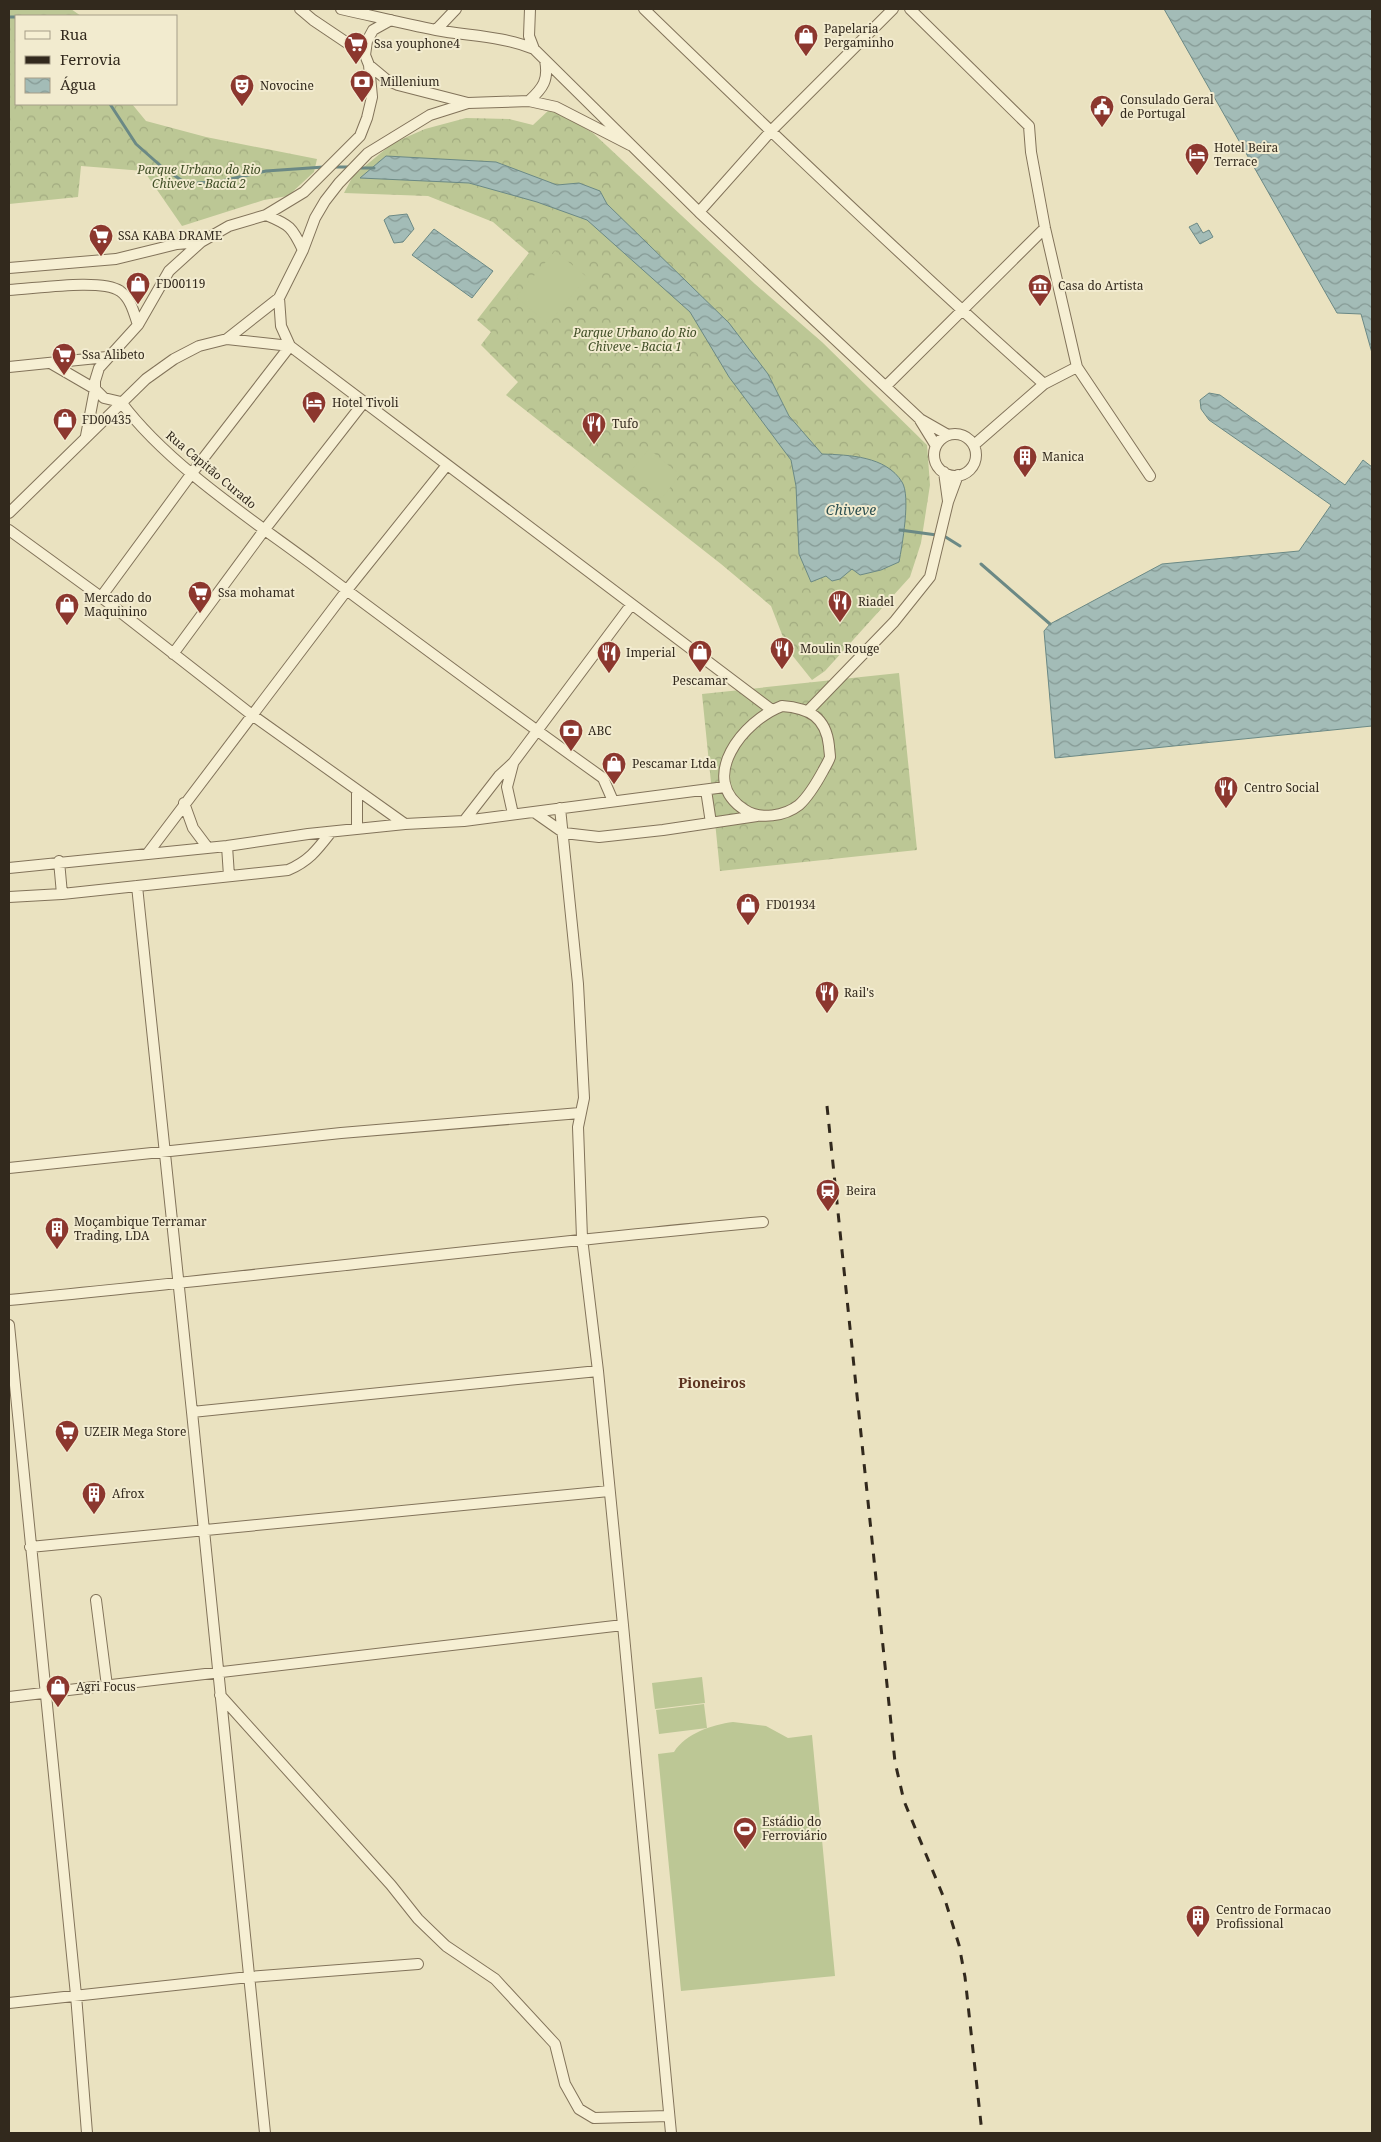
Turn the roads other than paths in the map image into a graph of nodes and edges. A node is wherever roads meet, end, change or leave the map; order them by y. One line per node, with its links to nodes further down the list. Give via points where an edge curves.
1 (300, 9): 11 (street)
2 (342, 9): 8 (street)
3 (456, 9): 9 (street)
4 (530, 9): 10 (street, via 529,36)
5 (644, 9): 15 (street)
6 (893, 9): 15 (street)
7 (910, 9): 19 (street, via 1029,126)
8 (391, 20): 9 (street); 11 (street, via 374,30 366,41)
9 (436, 30): 10 (street, via 499,39)
10 (534, 49): 12 (street)
11 (367, 60): 14 (street, via 387,80); 18 (street, via 372,97 360,136 304,192)
12 (545, 60): 13 (street, via 547,73 541,90); 16 (street)
13 (529, 101): 14 (street); 16 (street, via 556,107)
14 (468, 103): 21 (street, via 430,116 368,153 325,201)
15 (771, 132): 17 (street); 25 (street)
16 (630, 145): 17 (street)
17 (699, 212): 34 (street)
18 (266, 214): 20 (street, via 229,226); 21 (street, via 286,223)
19 (1045, 228): 25 (street); 32 (street)
20 (201, 242): 22 (street, via 177,244 116,259); 26 (street, via 169,271)
21 (303, 250): 24 (street)
22 (9, 268)
23 (9, 290): 26 (street, via 89,285 110,287 121,292 130,302)
24 (280, 298): 27 (street); 28 (street, via 281,326)
25 (962, 310): 33 (street); 34 (street)
26 (138, 325): 29 (street)
27 (227, 339): 28 (street); 36 (street, via 199,346 174,360)
28 (290, 346): 37 (street); 45 (street)
29 (107, 357): 30 (street); 35 (street, via 99,368)
30 (52, 364): 31 (street); 35 (street)
31 (9, 367)
32 (1076, 367): 33 (street); 47 (street)
33 (1044, 384): 41 (street)
34 (886, 386): 38 (street)
35 (95, 389): 36 (street, via 104,398); 40 (street)
36 (121, 402): 40 (street); 45 (street, Rua Capitão Curado, via 135,421)
37 (364, 402): 43 (street); 50 (street)
38 (920, 419): 39 (street); 42 (street)
39 (948, 435): 41 (street, via 967,437); 42 (street)
40 (86, 436): 49 (street)
41 (974, 445): 46 (street, via 976,458 973,465)
42 (936, 446): 44 (street, via 935,461)
43 (447, 465): 52 (street); 54 (street)
44 (944, 472): 46 (street); 48 (street)
45 (192, 473): 50 (street, Rua Capitão Curado); 53 (street)
46 (958, 475): 48 (street)
47 (1150, 476)
48 (948, 502): 57 (street, via 930,577 894,622)
49 (9, 513)
50 (265, 529): 52 (street, Rua Capitão Curado); 55 (street)
51 (9, 530): 53 (street)
52 (347, 590): 58 (street); 59 (street, Rua Capitão Curado)
53 (101, 596): 55 (street)
54 (631, 605): 56 (street); 59 (street)
55 (173, 654): 58 (street)
56 (772, 710): 57 (street, via 782,706); 61 (street, via 748,728 733,747 724,767)
57 (808, 711): 69 (street, via 826,730 830,758 817,783 798,805 779,814)
58 (252, 715): 62 (street); 65 (street)
59 (537, 731): 60 (street); 64 (street, Rua Capitão Curado, via 603,778)
60 (513, 763): 68 (street, via 507,787); 70 (street)
61 (725, 787): 63 (street); 69 (street, via 735,802)
62 (357, 790): 72 (street); 73 (street)
63 (706, 790): 64 (street); 71 (street)
64 (613, 801): 66 (street)
65 (184, 803): 77 (street, via 193,828); 78 (street)
66 (560, 808): 67 (street); 75 (street)
67 (534, 812): 68 (street); 75 (street)
68 (513, 814): 70 (street)
69 (760, 816): 71 (street)
70 (464, 821): 72 (street)
71 (711, 823): 75 (street, via 600,837)
72 (405, 824): 73 (street)
73 (357, 829): 74 (street)
74 (331, 832): 76 (street); 81 (street, via 302,864 288,870)
75 (564, 833): 85 (street, via 579,1003 584,1098)
76 (227, 846): 77 (street); 81 (street)
77 (208, 848): 78 (street)
78 (148, 853): 79 (street)
79 (59, 861): 80 (street); 83 (street)
80 (9, 868)
81 (229, 876): 82 (street)
82 (137, 886): 83 (street); 86 (street)
83 (62, 894): 84 (street)
84 (9, 897)
85 (580, 1112): 86 (street); 89 (street)
86 (166, 1152): 87 (street); 90 (street)
87 (9, 1168)
88 (763, 1222): 89 (street)
89 (582, 1238): 90 (street); 94 (street)
90 (180, 1283): 91 (street); 95 (street)
91 (9, 1300)
92 (9, 1325): 93 (street)
93 (10, 1354): 98 (street)
94 (598, 1371): 95 (street); 96 (street)
95 (192, 1412): 97 (street)
96 (609, 1491): 97 (street); 100 (street)
97 (204, 1529): 98 (street); 101 (street)
98 (30, 1547): 103 (street)
99 (96, 1600): 102 (street)
100 (624, 1626): 101 (street); 110 (street)
101 (218, 1674): 102 (street); 104 (street)
102 (107, 1686): 103 (street)
103 (46, 1693): 105 (street); 108 (street)
104 (220, 1695): 107 (street); 110 (street, via 418,1919 446,1946 496,1979 555,2044 565,2084 579,2109 594,2118)
105 (9, 1697)
106 (418, 1964): 107 (street)
107 (249, 1977): 108 (street); 112 (street)
108 (76, 1995): 109 (street); 111 (street)
109 (9, 2003)
110 (669, 2116): 113 (street)
111 (87, 2133)
112 (265, 2133)
113 (671, 2133)

